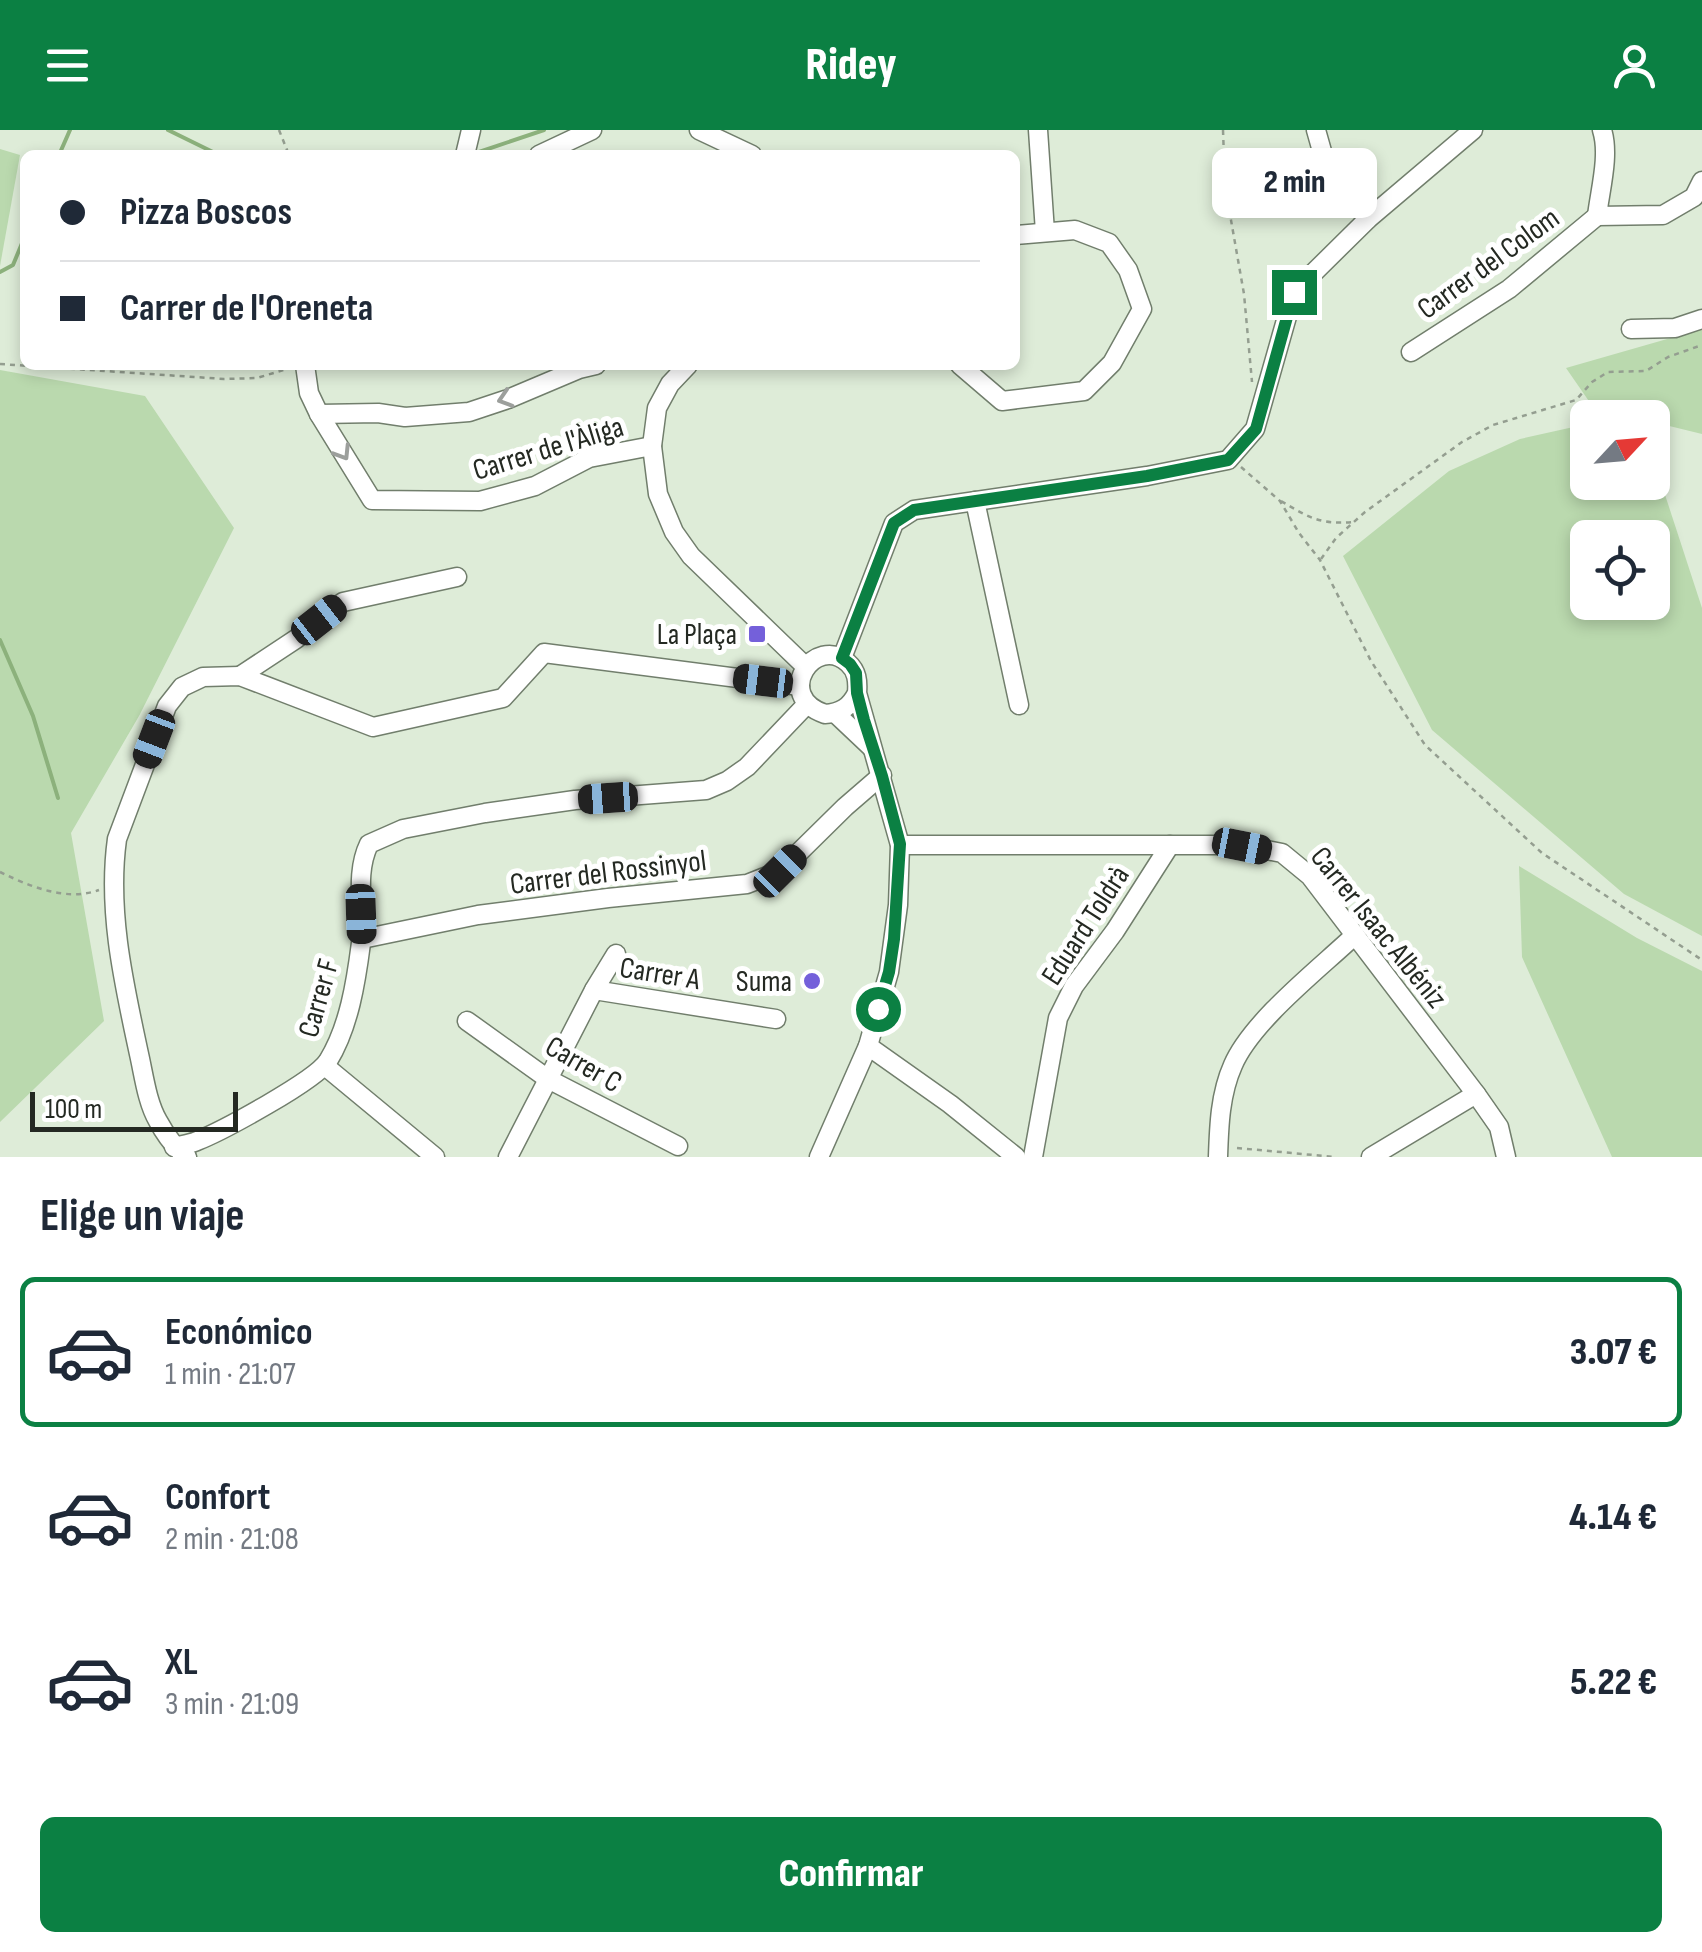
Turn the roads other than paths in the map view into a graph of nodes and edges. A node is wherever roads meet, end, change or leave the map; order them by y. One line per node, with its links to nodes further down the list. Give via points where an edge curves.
1 (592, 130): 8 (street)
2 (699, 130): 7 (street)
3 (1038, 130): 12 (street)
4 (1316, 130): 11 (street, via 1327,168)
5 (1473, 130): 11 (street)
6 (1602, 130): 10 (street)
7 (727, 143)
8 (550, 150)
9 (1702, 181): 10 (street, via 1694,198 1662,215)
10 (1597, 216): 16 (street, Carrer del Colom, via 1508,289)
11 (1368, 219): 23 (street, via 1294,292 1256,429 1228,460)
12 (1044, 232): 13 (street); 20 (street, via 1075,230 1109,244 1128,270 1142,310 1112,363 1084,391 1002,401)
13 (1020, 234)
14 (1702, 319): 15 (street)
15 (1632, 329)
16 (1411, 352)
17 (304, 370): 21 (street, Carrer de l'Àliga)
18 (577, 370): 21 (street, one-way to 21, via 469,412)
19 (680, 370): 22 (street, via 656,408)
20 (966, 370)
21 (319, 414): 22 (street, Carrer de l'Àliga, one-way to 22, via 372,500 480,501 535,486 589,458)
22 (652, 446): 26 (street, via 658,494 674,532)
23 (975, 501): 25 (street, via 914,510 894,523); 31 (street)
24 (457, 576): 27 (street, via 343,602)
25 (842, 658): 26 (street, via 822,656); 29 (street, via 856,673)
26 (806, 666): 28 (street)
27 (240, 676): 28 (street, via 373,727 503,698 544,653); 48 (street, via 203,677 182,686 167,706 114,860 119,964 145,1081 156,1118)
28 (800, 686): 30 (street)
29 (857, 693): 32 (street); 33 (street)
30 (807, 704): 32 (street); 38 (street, Carrer F, via 746,767 706,790 503,810 378,838 363,855)
31 (1019, 705)
32 (835, 714): 33 (street)
33 (872, 748): 34 (street)
34 (882, 776): 35 (street); 38 (street, Carrer del Rossinyol, via 780,871 746,884 478,915)
35 (900, 844): 36 (street, Carrer Isaac Albéniz); 43 (street, via 889,972)
36 (1170, 845): 37 (street, Carrer Isaac Albéniz, via 1282,853 1310,876); 54 (street, Eduard Toldrà, via 1058,1018)
37 (1355, 935): 46 (street, Carrer Isaac Albéniz); 49 (street, via 1245,1044 1220,1110)
38 (362, 939): 44 (street, Carrer F, via 348,1014)
39 (616, 954): 40 (street)
40 (594, 990): 41 (street, Carrer A); 45 (street)
41 (776, 1020)
42 (467, 1022): 45 (street, Carrer C)
43 (868, 1046): 52 (street); 53 (street)
44 (325, 1066): 48 (street, Carrer F); 50 (street)
45 (548, 1078): 47 (street, Carrer C); 51 (street)
46 (1476, 1094): 55 (street); 56 (street, Carrer Isaac Albéniz, via 1499,1127)
47 (678, 1146)
48 (181, 1152)
49 (1218, 1152)
50 (435, 1157)
51 (508, 1157)
52 (820, 1157)
53 (1016, 1157)
54 (1033, 1157)
55 (1372, 1157)
56 (1506, 1157)

